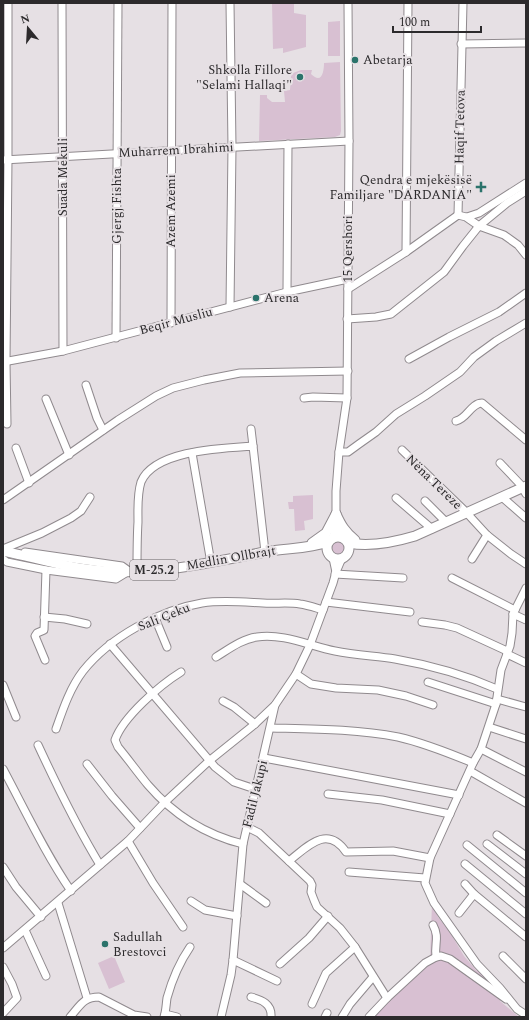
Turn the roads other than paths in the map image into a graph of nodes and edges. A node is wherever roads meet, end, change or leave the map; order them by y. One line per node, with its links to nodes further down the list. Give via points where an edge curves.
1 (8, 3): 11 (street)
2 (62, 3): 17 (street, Suada Mekuli)
3 (118, 3): 16 (street, Gjergj Fishta)
4 (172, 3): 15 (street, Azem Azemi)
5 (230, 3): 14 (street)
6 (348, 3): 12 (street, 15 Qershori)
7 (408, 3): 24 (street)
8 (463, 3): 10 (street, Haqif Tetova)
9 (526, 43): 10 (street)
10 (461, 44): 21 (street, Haqif Tetova)
11 (6, 95): 18 (street)
12 (349, 141): 13 (street, Muharrem Ibrahimi); 26 (street, 15 Qershori)
13 (288, 144): 14 (street, Muharrem Ibrahimi); 28 (street)
14 (232, 147): 15 (street, Muharrem Ibrahimi); 30 (street)
15 (172, 150): 16 (street, Muharrem Ibrahimi); 32 (street, Azem Azemi)
16 (118, 153): 17 (street, Muharrem Ibrahimi); 34 (street, Gjergj Fishta)
17 (63, 156): 18 (street, Muharrem Ibrahimi); 35 (street, Suada Mekuli)
18 (6, 159): 37 (street)
19 (526, 183): 22 (street, via 479,214)
20 (526, 191): 23 (street)
21 (458, 215): 22 (street); 24 (street)
22 (467, 217): 23 (street)
23 (479, 226): 25 (street, via 504,235 518,244); 31 (street, via 444,272 391,314)
24 (406, 252): 27 (street)
25 (526, 255)
26 (348, 279): 27 (street, 15 Qershori); 28 (street, Beqir Musliu)
27 (348, 289): 31 (street, 15 Qershori)
28 (287, 292): 30 (street, Beqir Musliu)
29 (526, 293): 36 (street, via 499,312)
30 (230, 307): 32 (street, Beqir Musliu)
31 (347, 319): 38 (street, 15 Qershori)
32 (171, 323): 34 (street, Beqir Musliu)
33 (526, 323): 51 (street, via 496,341 460,372 396,414 348,452)
34 (116, 338): 35 (street, Beqir Musliu)
35 (63, 351): 37 (street, Beqir Musliu)
36 (409, 359)
37 (5, 362): 44 (street)
38 (348, 371): 41 (street, 15 Qershori); 46 (street, via 240,373 204,380 173,388 156,396)
39 (86, 385): 46 (street)
40 (304, 398): 41 (street)
41 (347, 398): 51 (street, 15 Qershori)
42 (46, 400): 53 (street)
43 (456, 421): 47 (street, via 461,420 477,404 482,403)
44 (7, 424)
45 (251, 429): 48 (street)
46 (103, 430): 53 (street)
47 (526, 440)
48 (253, 446): 52 (street); 72 (street)
49 (16, 448): 55 (street)
50 (402, 450): 62 (street, Nëna Tereze)
51 (339, 452): 63 (street, 15 Qershori)
52 (192, 453): 76 (street); 79 (street, via 158,463 147,472 141,483)
53 (69, 455): 55 (street)
54 (500, 463): 56 (street, Nëna Tereze)
55 (29, 483): 60 (street)
56 (525, 489): 58 (main road, Nëna Tereze / M-25.2)
57 (90, 497): 73 (street, via 81,511 71,518)
58 (502, 497): 62 (main road, Nëna Tereze / M-25.2); 64 (street)
59 (396, 498): 66 (street)
60 (3, 499)
61 (425, 501): 65 (street, Nëna Tereze)
62 (467, 513): 65 (main road, Nëna Tereze / M-25.2); 67 (street)
63 (336, 516): 68 (street, 15 Qershori); 69 (main road, via 348,534); 70 (main road, via 326,533)
64 (526, 518)
65 (446, 522): 66 (main road, Nëna Tereze / M-25.2)
66 (432, 529): 69 (main road, Nëna Tereze / M-25.2, via 399,541)
67 (487, 535): 75 (street); 77 (street)
68 (334, 539): 70 (main road, Medlin Ollbrajt / M-25.2); 71 (main road, via 346,539); 74 (main road, via 327,548)
69 (364, 545): 71 (main road, Nëna Tereze / M-25.2)
70 (308, 547): 72 (main road, Medlin Ollbrajt / M-25.2); 74 (main road, Medlin Ollbrajt / M-25.2)
71 (347, 551): 74 (main road, M-25.2); 80 (street)
72 (265, 552): 76 (main road, Medlin Ollbrajt / M-25.2)
73 (3, 553): 78 (street, Medlin Ollbrajt, via 7,562); 79 (main road, Medlin Ollbrajt / M-25.2, via 104,571)
74 (331, 556): 80 (street)
75 (472, 559)
76 (211, 563): 79 (main road, Medlin Ollbrajt / M-25.2)
77 (526, 564)
78 (46, 570): 79 (street, Medlin Ollbrajt, via 116,580); 88 (street)
79 (133, 571)
80 (336, 573): 81 (street); 84 (street)
81 (403, 578)
82 (452, 578): 87 (street)
83 (525, 592): 87 (street)
84 (326, 602): 85 (street); 86 (street)
85 (323, 610): 89 (street, Sali Çeku, via 300,604 208,603 175,610); 94 (street)
86 (410, 612)
87 (514, 612): 90 (street); 96 (street)
88 (44, 617): 92 (street); 98 (street, via 44,630 35,636)
89 (155, 618): 93 (street, Sali Çeku); 95 (street)
90 (526, 620)
91 (422, 622): 96 (street, via 457,628)
92 (87, 624)
93 (110, 644): 105 (street); 115 (street, Sali Çeku, via 82,673 68,696)
94 (310, 645): 97 (street, via 271,636 257,637 242,642); 101 (street); 104 (street, via 427,666)
95 (167, 647)
96 (507, 653): 99 (street); 104 (street)
97 (216, 657)
98 (45, 660)
99 (526, 663)
100 (181, 672): 105 (street)
101 (296, 674): 108 (street); 109 (street, via 311,684 378,690)
102 (428, 682): 107 (street)
103 (3, 685): 111 (street)
104 (498, 689): 107 (street)
105 (152, 695): 120 (street); 129 (street, via 126,721 115,740 149,786)
106 (223, 702): 112 (street, via 244,714)
107 (497, 702): 110 (street); 113 (street)
108 (275, 705): 112 (street); 114 (street, Fadil Jakupi)
109 (433, 705)
110 (526, 707)
111 (16, 717)
112 (255, 724): 120 (street)
113 (489, 727): 116 (street); 118 (street)
114 (271, 728): 119 (street, Fadil Jakupi); 121 (street, via 344,730 398,737 436,748)
115 (56, 729)
116 (526, 740)
117 (38, 745): 143 (street)
118 (481, 749): 121 (street); 125 (street)
119 (264, 758): 126 (street, Fadil Jakupi); 128 (street)
120 (209, 761): 126 (street, via 227,778); 129 (street)
121 (473, 763): 124 (street)
122 (87, 764): 133 (street)
123 (3, 769): 150 (street)
124 (470, 771): 128 (street); 130 (street)
125 (526, 772)
126 (255, 789): 132 (street, Fadil Jakupi)
127 (328, 794): 131 (street, via 382,800)
128 (459, 795): 131 (street)
129 (166, 802): 133 (street); 136 (street, via 209,833)
130 (526, 803)
131 (450, 814): 140 (street)
132 (247, 827): 136 (street, Fadil Jakupi); 141 (street, via 259,833)
133 (140, 828): 135 (street)
134 (497, 835): 139 (street)
135 (128, 841): 143 (street); 162 (street)
136 (243, 844): 148 (street, Fadil Jakupi)
137 (487, 844): 146 (street)
138 (467, 845): 151 (street)
139 (526, 856)
140 (430, 858): 141 (street, via 393,851 349,853 334,841 324,839 308,845); 147 (street)
141 (290, 861): 159 (street, via 310,881 317,907)
142 (465, 864): 157 (street)
143 (100, 865): 150 (street)
144 (3, 867): 160 (street)
145 (349, 872): 147 (street)
146 (526, 874)
147 (425, 878): 180 (street, via 434,902 465,949)
148 (240, 884): 155 (street); 158 (street, Fadil Jakupi)
149 (465, 884): 152 (street)
150 (71, 891): 154 (street)
151 (526, 892)
152 (474, 894): 156 (street); 164 (street)
153 (191, 901): 158 (street, via 205,910)
154 (58, 903): 160 (street); 178 (street)
155 (266, 903)
156 (458, 913)
157 (526, 914)
158 (237, 916): 170 (street, Fadil Jakupi)
159 (328, 916): 167 (street); 171 (street, via 309,938)
160 (41, 917): 163 (street)
161 (433, 925): 169 (street, via 437,932)
162 (183, 927)
163 (25, 930): 165 (street); 173 (street)
164 (526, 938)
165 (3, 947)
166 (190, 947): 185 (street, via 174,977)
167 (355, 947): 174 (street); 181 (street, via 326,973)
168 (503, 956): 175 (street)
169 (436, 957): 179 (street, via 425,963); 180 (street, via 450,959)
170 (233, 960): 176 (street); 189 (street, Fadil Jakupi)
171 (280, 964)
172 (3, 967): 182 (street, via 17,998)
173 (46, 976)
174 (373, 977): 179 (street); 191 (street)
175 (526, 979)
176 (277, 981)
177 (251, 997): 190 (street, via 268,1004)
178 (87, 998): 184 (street, via 99,997); 186 (street)
179 (387, 998): 192 (street)
180 (509, 1000): 183 (street)
181 (312, 1004)
182 (3, 1013)
183 (526, 1015)
184 (134, 1016): 187 (street)
185 (162, 1016): 188 (street)
186 (70, 1017)
187 (147, 1017)
188 (177, 1017)
189 (221, 1017)
190 (271, 1017)
191 (342, 1017)
192 (370, 1017)

